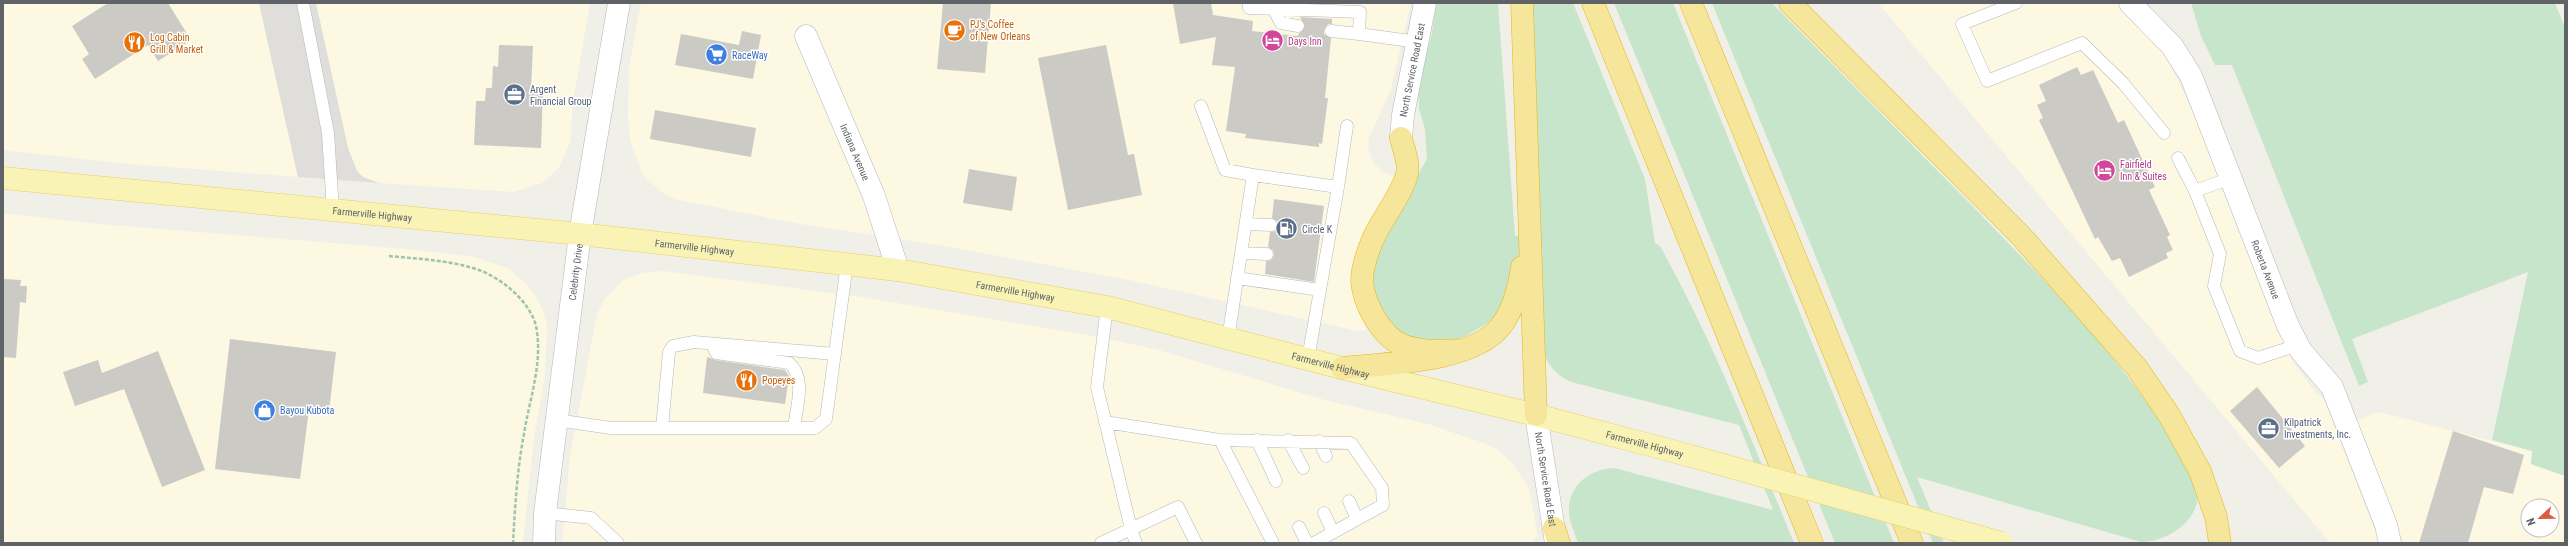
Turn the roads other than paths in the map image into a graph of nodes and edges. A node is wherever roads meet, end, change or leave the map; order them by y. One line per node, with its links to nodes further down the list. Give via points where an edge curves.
1 (303, 3): 28 (lane, via 328,133)
2 (619, 3): 32 (street, Celebrity Drive)
3 (1248, 3): 12 (lane, via 1249,8)
4 (1425, 3): 17 (street, North Service Road East)
5 (1522, 3): 31 (highway)
6 (1593, 3): 75 (highway)
7 (1691, 3): 76 (highway)
8 (1790, 3): 78 (highway, via 2021,236 2137,368 2169,415 2200,471 2216,517)
9 (2016, 3): 20 (lane, via 1962,24 1987,81 2082,43 2123,83)
10 (2130, 3): 25 (street, Roberta Avenue, via 2172,46 2191,76)
11 (1310, 6): 12 (lane); 15 (lane, via 1360,12)
12 (1273, 8): 13 (lane, via 1281,23)
13 (1298, 26)
14 (1331, 31): 15 (lane)
15 (1359, 34): 17 (lane)
16 (806, 36): 36 (street, Indiana Avenue, via 874,196)
17 (1418, 42): 21 (street, North Service Road East, via 1402,115)
18 (1201, 106): 23 (lane, via 1225,170)
19 (1347, 126): 26 (lane)
20 (2164, 133)
21 (1401, 138): 43 (highway, via 1408,173 1373,238 1362,280 1365,295 1378,323 1401,345 1434,352)
22 (2178, 158): 27 (lane)
23 (1253, 175): 26 (lane); 29 (lane)
24 (3, 178): 28 (main road, Farmerville Highway)
25 (2231, 178): 27 (lane); 42 (street, Roberta Avenue)
26 (1338, 187): 38 (lane, via 1325,231)
27 (2195, 191): 42 (lane, via 2220,254 2214,286 2240,351 2258,358)
28 (333, 212): 32 (main road, Farmerville Highway)
29 (1246, 224): 30 (lane); 33 (lane)
30 (1271, 225)
31 (1528, 226): 43 (highway, via 1520,285 1512,308 1500,327 1483,341); 47 (highway)
32 (580, 234): 35 (main road, Farmerville Highway); 48 (street, Celebrity Drive)
33 (1241, 253): 34 (lane); 37 (lane)
34 (1267, 254)
35 (847, 264): 36 (main road, Farmerville Highway); 44 (lane)
36 (898, 270): 39 (main road, Farmerville Highway)
37 (1237, 278): 38 (lane); 40 (lane)
38 (1320, 290): 45 (lane)
39 (1107, 307): 40 (main road, Farmerville Highway); 49 (lane, via 1097,387)
40 (1228, 338): 45 (main road, Farmerville Highway)
41 (712, 344): 44 (lane); 50 (lane, via 680,344 673,346 669,352); 51 (lane, via 716,353 789,363 795,368 799,380)
42 (2298, 345): 79 (street, Roberta Avenue, via 2332,387 2386,525)
43 (1462, 350): 46 (highway, via 1433,357)
44 (835, 354): 51 (lane, via 826,419 815,428)
45 (1308, 359): 46 (main road, Farmerville Highway)
46 (1342, 368): 47 (main road, Farmerville Highway)
47 (1536, 415): 66 (street, North Service Road East); 77 (main road, Farmerville Highway, bridge)
48 (556, 420): 50 (lane, via 611,428); 60 (street, Celebrity Drive)
49 (1105, 422): 52 (lane); 64 (lane)
50 (662, 428): 51 (lane)
51 (794, 428)
52 (1220, 440): 53 (lane); 72 (lane)
53 (1257, 440): 54 (lane); 58 (lane)
54 (1288, 440): 55 (lane); 57 (lane)
55 (1319, 440): 56 (lane); 62 (lane, via 1351,443 1382,488 1383,505)
56 (1326, 456)
57 (1302, 468)
58 (1276, 481)
59 (1349, 501): 62 (lane)
60 (545, 513): 67 (street, Celebrity Drive); 68 (lane, via 592,518)
61 (1324, 513): 65 (lane)
62 (1357, 519): 65 (lane)
63 (1299, 527): 73 (lane)
64 (1131, 529): 69 (lane); 70 (lane); 71 (lane, via 1178,507)
65 (1334, 532): 74 (lane)
66 (1556, 538)
67 (544, 543)
68 (618, 543)
69 (1101, 543)
70 (1136, 543)
71 (1196, 543)
72 (1273, 543)
73 (1308, 543)
74 (1314, 543)
75 (1812, 543)
76 (1912, 543)
77 (2002, 543)
78 (2220, 543)
79 (2390, 543)

